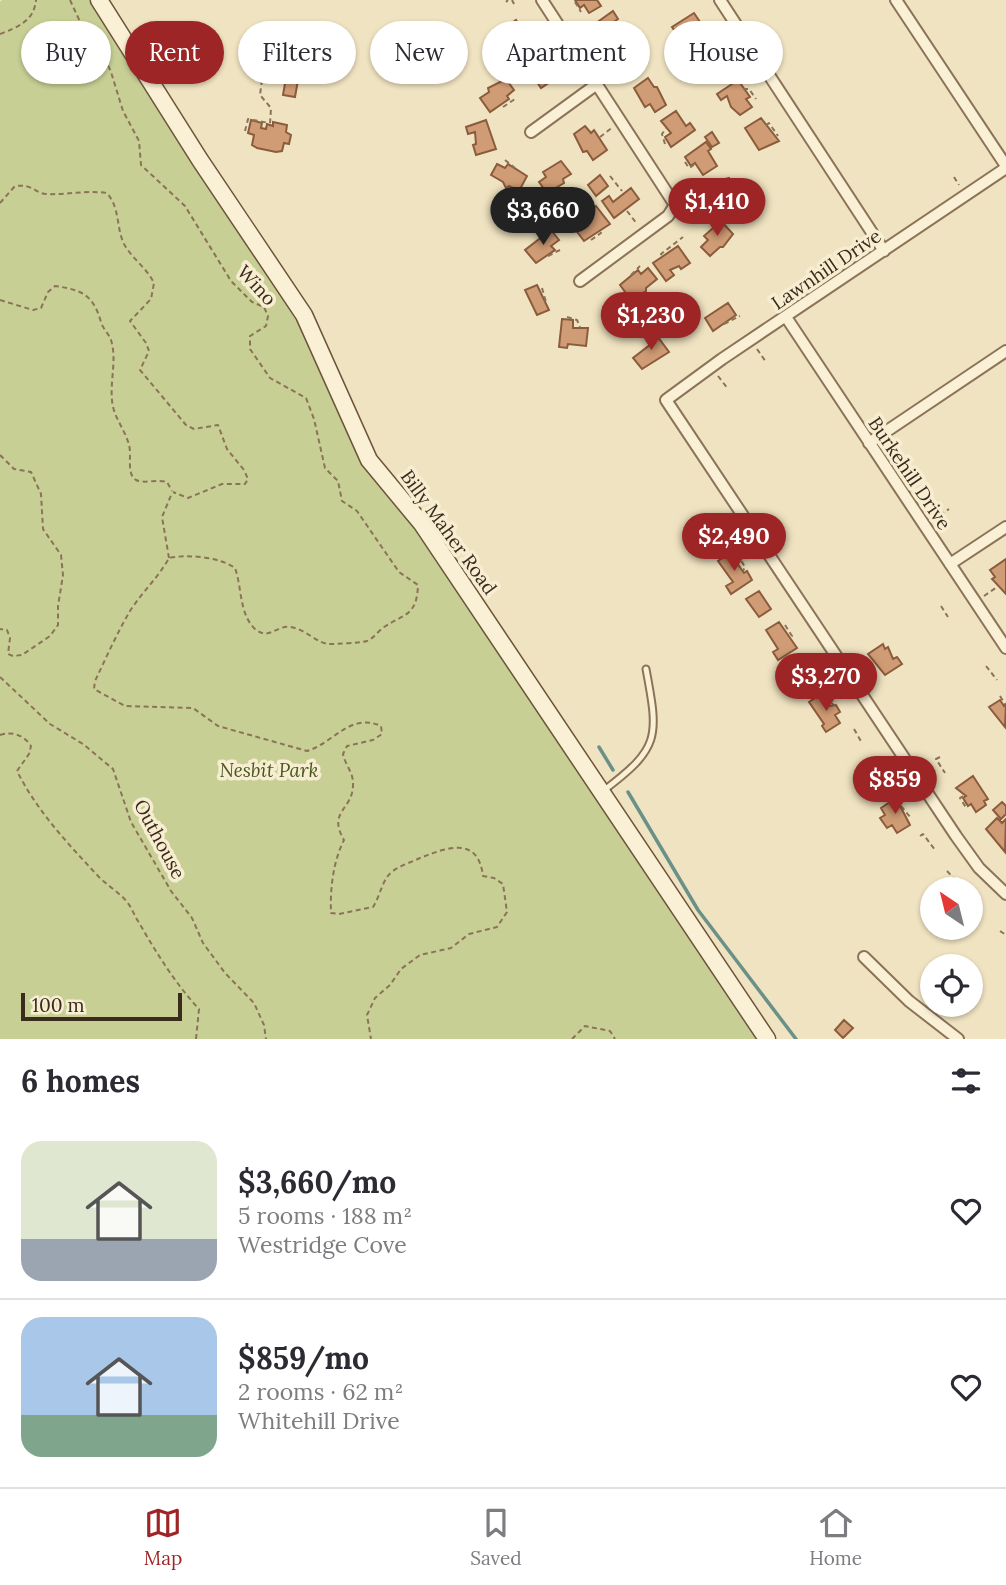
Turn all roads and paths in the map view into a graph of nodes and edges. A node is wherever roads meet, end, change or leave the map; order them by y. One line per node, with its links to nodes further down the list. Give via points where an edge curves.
1 (36, 0): 12 (path, via 23,25)
2 (70, 0): 71 (path, Wino, via 82,26 102,51 139,141 141,165 185,206 231,281 251,302 264,307 266,326 250,336 250,349 270,378 306,398 325,468 338,481 342,501 357,511 399,572 418,585 418,595 409,615 368,641 329,644 300,628 285,626 264,634 247,619 235,568 227,562)
3 (99, 0): 97 (main road, Billy Maher Road, via 304,315 369,460 422,524)
4 (542, 0): 11 (street)
5 (720, 0): 43 (street)
6 (896, 0): 30 (street)
7 (509, 1): 9 (path)
8 (575, 2): 10 (path)
9 (514, 4)
10 (581, 12)
11 (556, 21)
12 (0, 34)
13 (261, 84): 22 (path, via 260,95 271,108 271,124 248,119)
14 (597, 84): 23 (street); 48 (street, via 675,205 668,216)
15 (743, 89): 17 (path, via 749,89)
16 (515, 99): 18 (path)
17 (756, 99)
18 (503, 107)
19 (766, 125): 24 (path, via 769,123)
20 (613, 127): 25 (path)
21 (666, 128): 26 (path)
22 (245, 131)
23 (531, 132)
24 (778, 136)
25 (600, 137)
26 (665, 144)
27 (505, 160): 31 (path)
28 (685, 162): 29 (path, via 689,168)
29 (694, 165)
30 (1006, 167): 43 (street, Lawnhill Drive)
31 (515, 168)
32 (611, 176): 35 (path)
33 (954, 177): 34 (path)
34 (961, 187)
35 (622, 191)
36 (0, 203): 66 (path, via 15,186 26,185 42,194 95,191 107,193 113,200 123,241 155,284 151,299 130,321 149,351 140,370 186,425 194,429 218,425 227,449 248,479 188,499)
37 (627, 211): 38 (path)
38 (637, 224)
39 (599, 231): 41 (path)
40 (683, 237): 44 (path)
41 (591, 240)
42 (560, 250): 45 (path)
43 (884, 251): 56 (street, Lawnhill Drive)
44 (662, 255)
45 (548, 256)
46 (640, 266): 47 (path)
47 (631, 275)
48 (580, 282)
49 (542, 288): 52 (path)
50 (615, 298): 53 (path, via 603,307)
51 (0, 300): 66 (path, via 41,308 55,286 91,298 111,340 112,400 129,444 130,472 144,482 167,482)
52 (546, 302)
53 (609, 314)
54 (740, 316): 57 (path)
55 (567, 317): 58 (path, via 577,320)
56 (786, 317): 64 (street, Burkehill Drive); 106 (street, Lawnhill Drive, via 666,400 956,836)
57 (724, 324)
58 (580, 327)
59 (757, 349): 61 (path)
60 (1006, 351): 64 (street)
61 (766, 362)
62 (718, 376): 63 (path)
63 (728, 389)
64 (869, 443): 72 (street, Burkehill Drive)
65 (0, 456): 79 (path, via 14,469 31,472 37,482 43,529 61,555 63,575 58,625 50,636 13,656 8,654 7,631)
66 (173, 492): 71 (path, via 162,517)
67 (949, 509): 68 (path)
68 (933, 520)
69 (1006, 527): 72 (street)
70 (737, 554): 73 (path)
71 (169, 558): 112 (path, via 129,613 94,689 125,706 193,708 218,726 307,751 320,748 351,724 370,721 381,726 382,734 347,746 343,754 354,788 337,817 344,840 335,864 331,913 373,907 388,875 449,847 478,855 483,876 503,884 507,912 497,927 469,934 440,952 420,955 375,998 367,1015)
72 (950, 564): 81 (street, Burkehill Drive)
73 (743, 571)
74 (997, 587): 75 (path)
75 (984, 596)
76 (941, 606): 77 (path)
77 (948, 617)
78 (785, 625): 80 (path)
79 (0, 629)
80 (790, 637)
81 (1006, 648)
82 (986, 667): 85 (path)
83 (646, 669): 97 (lane, via 655,719 650,747 634,768)
84 (0, 677): 111 (path, Outhouse, via 50,724 113,769 131,822 203,943 254,1003)
85 (997, 680)
86 (827, 696): 89 (path)
87 (1000, 696): 88 (path)
88 (1005, 704)
89 (834, 706)
90 (854, 729): 92 (path)
91 (0, 734): 110 (path, via 18,734 28,741 29,754 17,771 21,779 64,839 125,900 181,990 199,1009)
92 (862, 743)
93 (940, 757): 95 (path, via 936,759)
94 (878, 765): 96 (path)
95 (945, 774)
96 (883, 778)
97 (603, 791): 115 (main road, Billy Maher Road)
98 (963, 796): 100 (path)
99 (901, 806): 101 (path)
100 (967, 809)
101 (911, 818)
102 (920, 836): 103 (path, via 923,834)
103 (935, 850)
104 (947, 871): 105 (path)
105 (953, 877)
106 (1006, 894)
107 (1000, 930): 108 (path)
108 (1006, 935)
109 (864, 957): 116 (street, via 909,1001)
110 (196, 1039)
111 (265, 1039)
112 (371, 1039)
113 (572, 1039): 114 (path, via 585,1026 610,1031)
114 (615, 1039)
115 (767, 1039)
116 (958, 1039)

